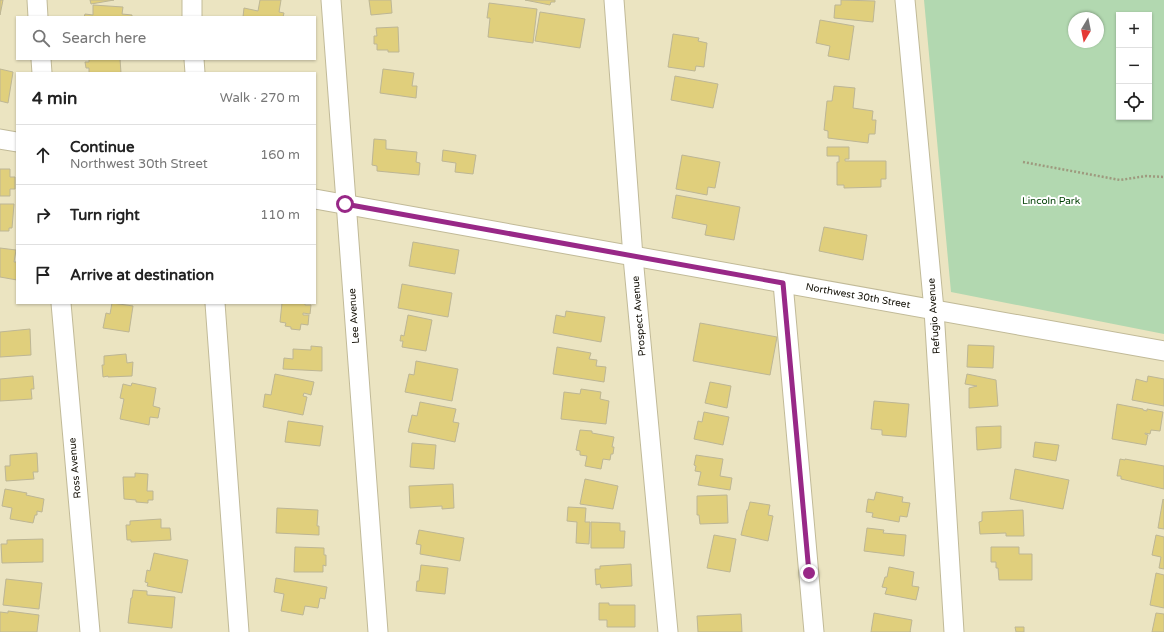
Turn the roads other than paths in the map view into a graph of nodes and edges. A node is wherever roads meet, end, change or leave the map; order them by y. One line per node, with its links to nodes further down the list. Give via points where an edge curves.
1 (37, 0): 6 (street)
2 (192, 0): 7 (street)
3 (330, 0): 15 (street, Lee Avenue)
4 (614, 0): 16 (street, Prospect Avenue)
5 (905, 0): 20 (street, Refugio Avenue)
6 (38, 16)
7 (192, 16)
8 (41, 60): 10 (street)
9 (194, 60): 11 (street)
10 (42, 72)
11 (195, 72)
12 (0, 139): 13 (street)
13 (16, 142)
14 (316, 199): 15 (street, Northwest 30th Street)
15 (345, 204): 16 (street, Northwest 30th Street); 24 (street, Lee Avenue)
16 (634, 257): 17 (street, Northwest 30th Street); 25 (street, Prospect Avenue)
17 (783, 283): 20 (street, Northwest 30th Street); 26 (street)
18 (60, 304): 22 (street, Ross Avenue)
19 (214, 304): 23 (street)
20 (934, 310): 21 (street, Northwest 30th Street); 27 (street, Refugio Avenue)
21 (1164, 351)
22 (90, 632)
23 (239, 632)
24 (378, 632)
25 (668, 632)
26 (814, 632)
27 (954, 632)

